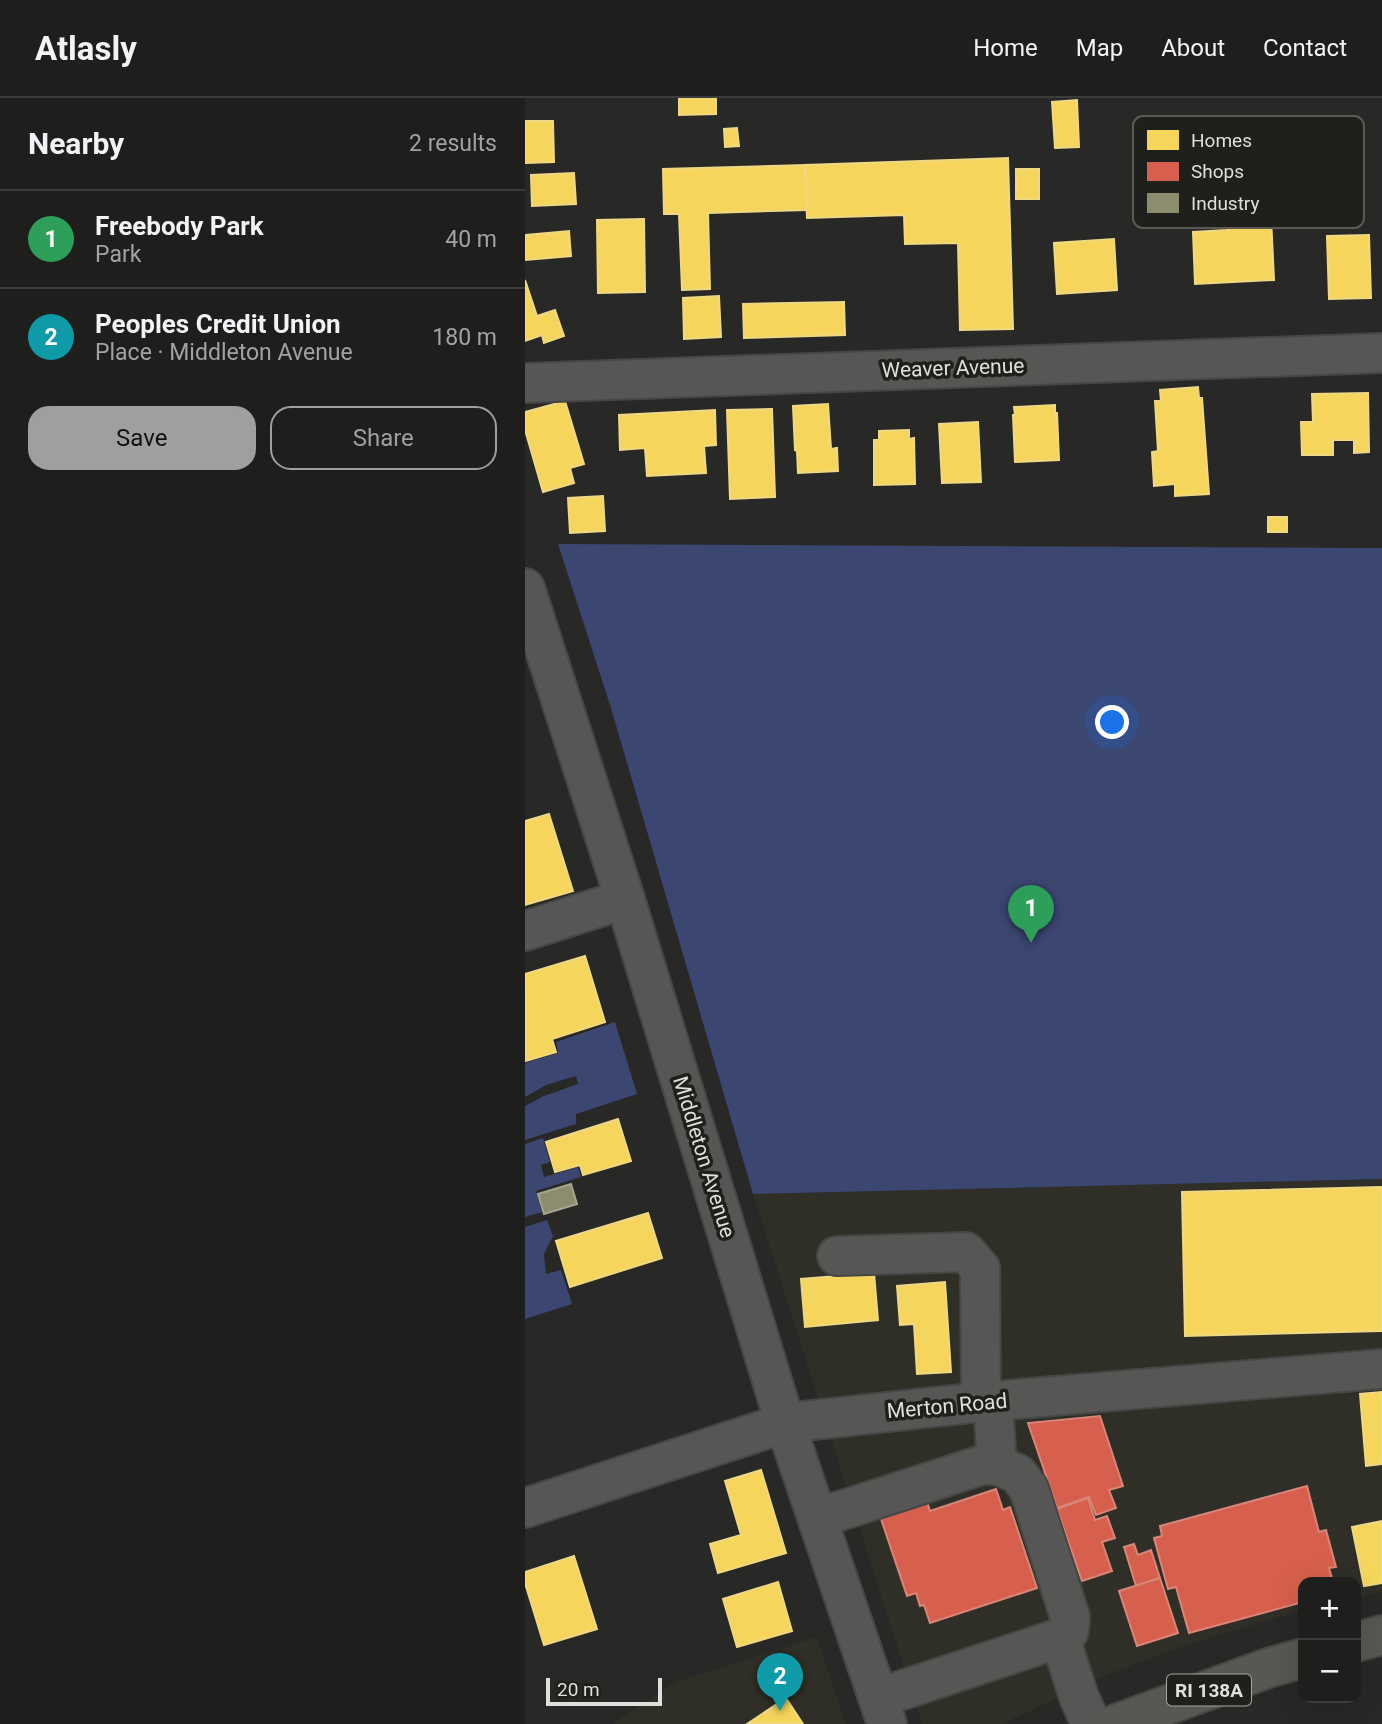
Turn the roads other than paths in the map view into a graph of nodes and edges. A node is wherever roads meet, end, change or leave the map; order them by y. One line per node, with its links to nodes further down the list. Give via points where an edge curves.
1 (1382, 353): 2 (street, Weaver Avenue)
2 (525, 383)
3 (525, 588): 4 (street, Middleton Avenue)
4 (625, 899): 5 (street); 9 (street, Middleton Avenue)
5 (525, 931)
6 (837, 1256): 8 (street, via 966,1252 980,1268)
7 (1382, 1369): 8 (street, Merton Road)
8 (987, 1402): 9 (street, Merton Road); 10 (street)
9 (785, 1423): 11 (street, Merton Road); 12 (street, Middleton Avenue)
10 (997, 1465): 12 (street, via 982,1465); 14 (street, via 1018,1474 1029,1489 1070,1617 1069,1631)
11 (525, 1508)
12 (818, 1518): 17 (street, Middleton Avenue)
13 (1382, 1635): 15 (main road)
14 (1060, 1638): 17 (street); 18 (street)
15 (1361, 1641)
16 (1298, 1659): 19 (main road, RI 138A)
17 (882, 1711)
18 (1091, 1724)
19 (1116, 1724)

